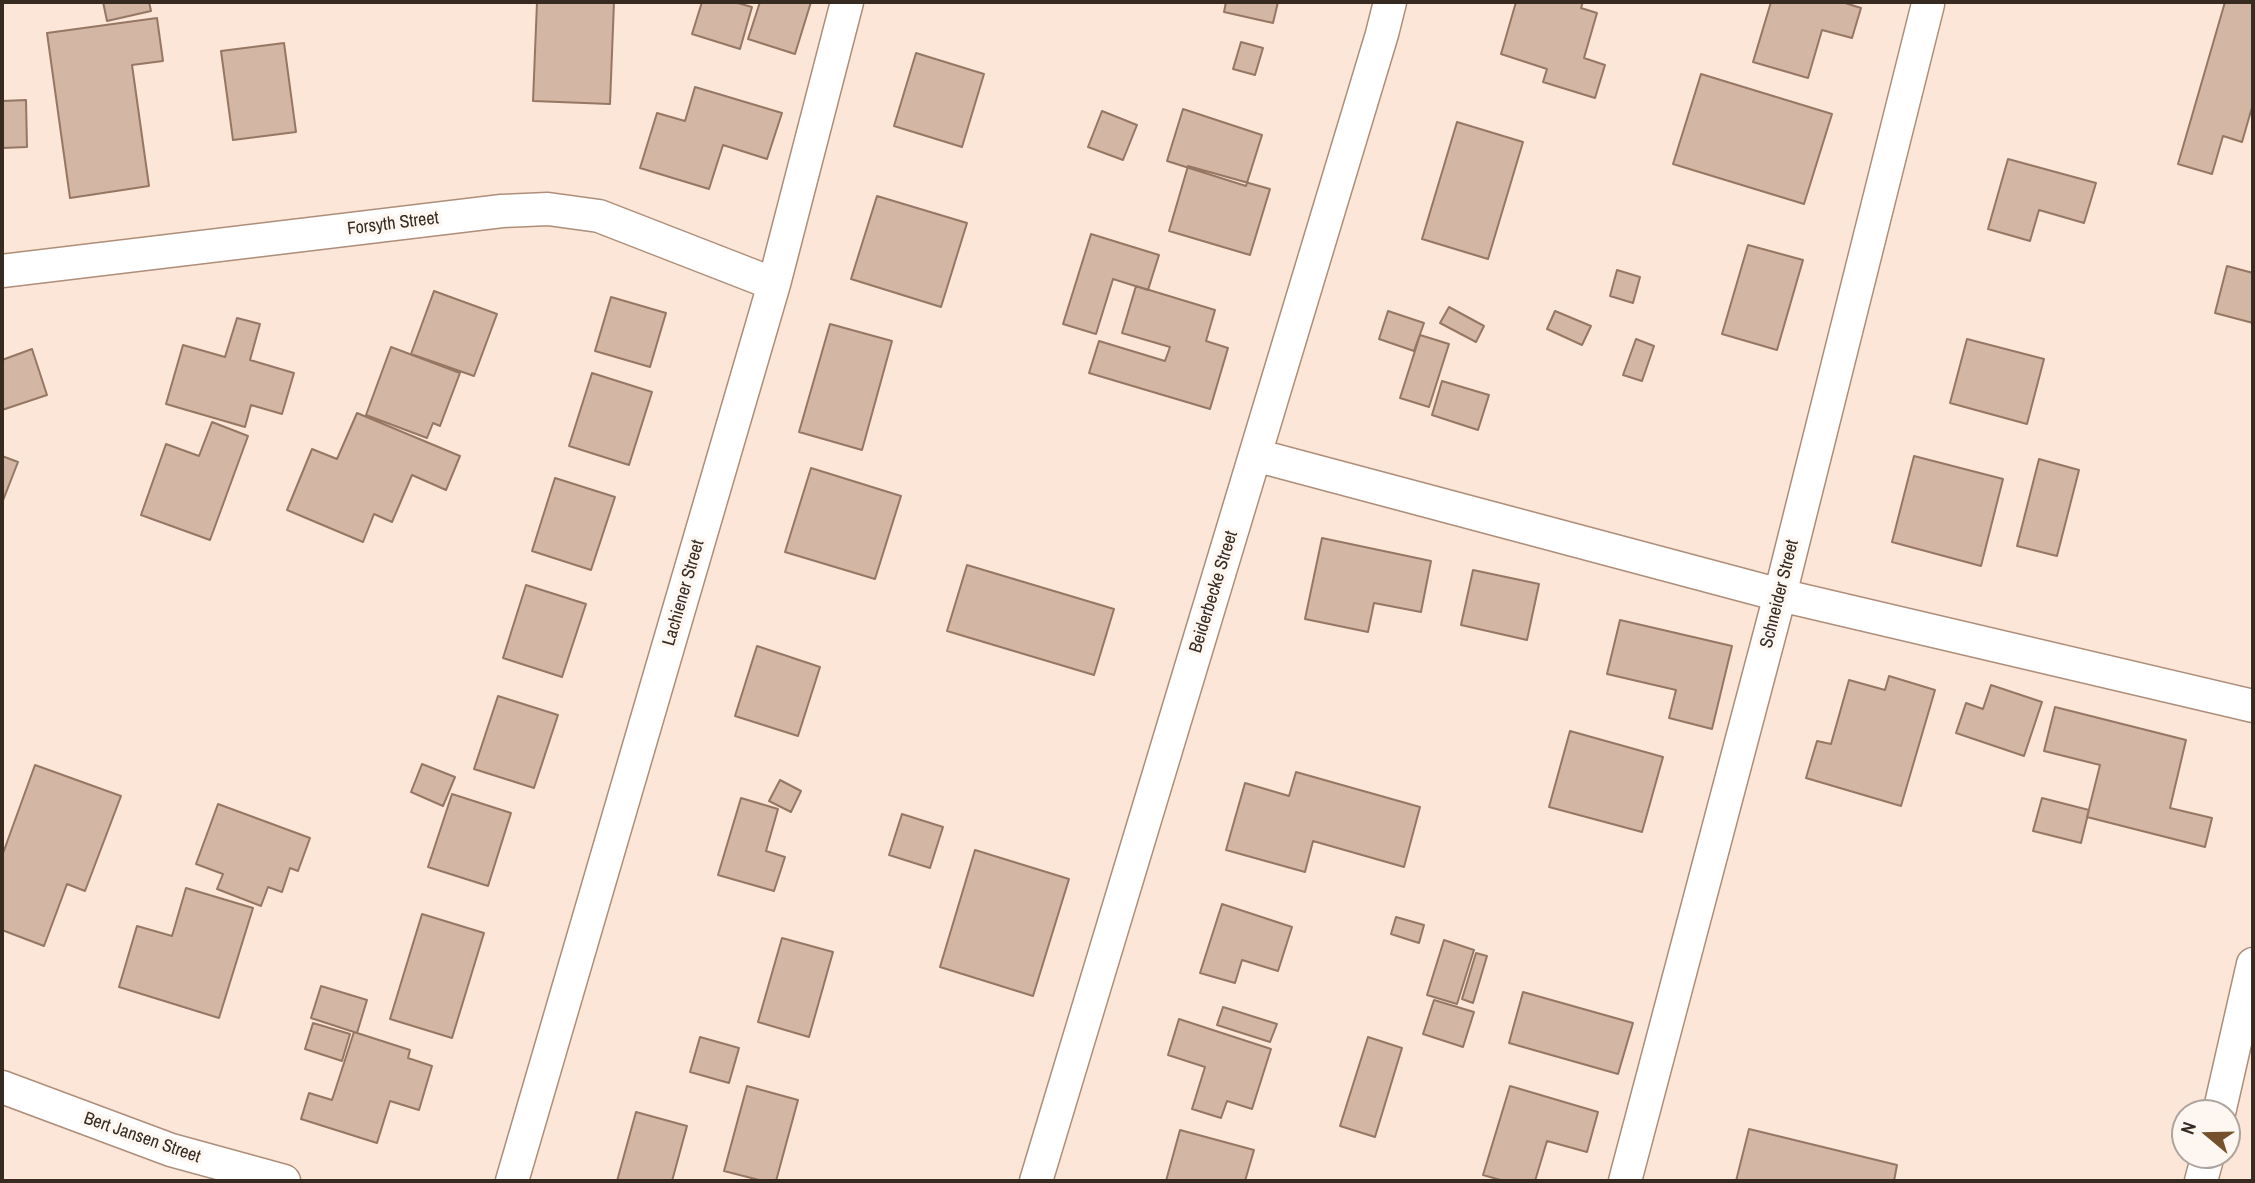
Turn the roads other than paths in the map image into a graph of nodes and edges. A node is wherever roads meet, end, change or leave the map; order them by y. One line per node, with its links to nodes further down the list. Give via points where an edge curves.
1 (847, 2): 5 (street, Lachiener Street)
2 (1390, 2): 6 (street, Beiderbecke Street)
3 (1928, 4): 7 (street, Schneider Street)
4 (2, 271): 5 (street, Forsyth Street, via 548,209 599,216)
5 (774, 284): 13 (street, Lachiener Street)
6 (1255, 455): 7 (street); 14 (street, Beiderbecke Street)
7 (1780, 595): 8 (street); 15 (street, Schneider Street)
8 (2253, 706)
9 (2253, 964): 11 (street)
10 (2, 1087): 12 (street, Bert Jansen Street, via 171,1150)
11 (2222, 1099)
12 (284, 1181)
13 (512, 1181)
14 (1036, 1181)
15 (1625, 1181)

